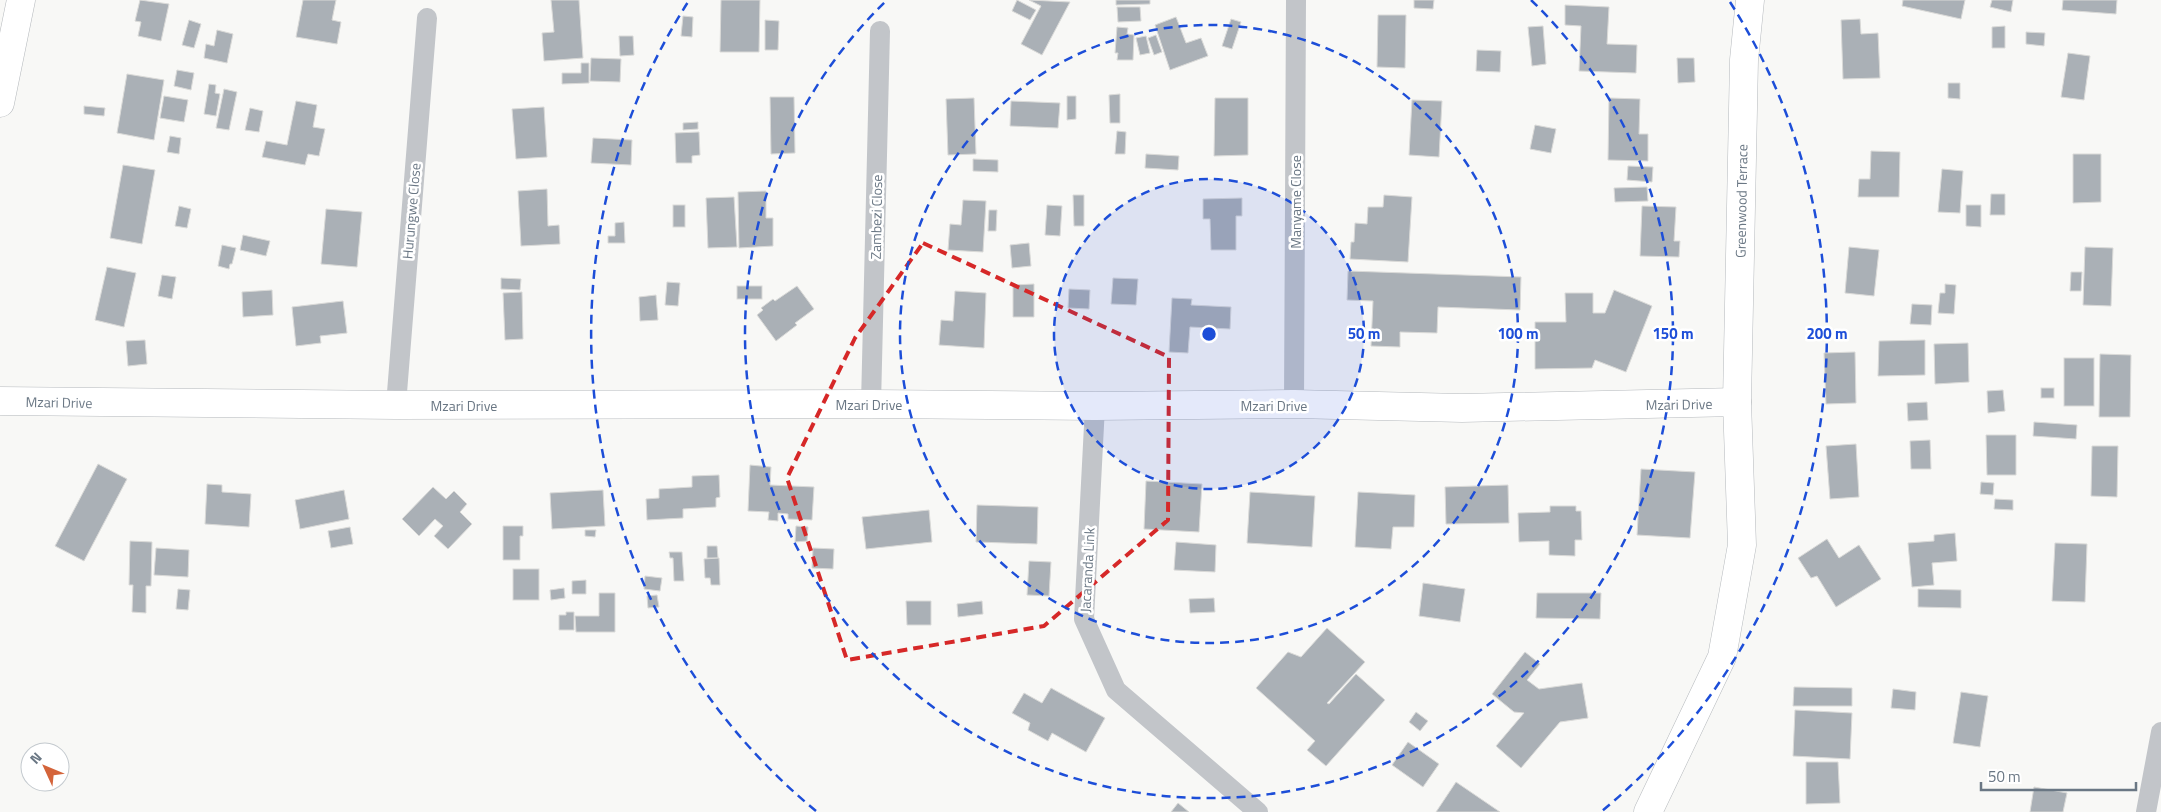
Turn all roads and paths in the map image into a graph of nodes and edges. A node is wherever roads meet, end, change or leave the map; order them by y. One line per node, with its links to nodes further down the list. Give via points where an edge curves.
1 (21, 0): 6 (street)
2 (1296, 0): 10 (street, Manyame Close)
3 (1750, 0): 8 (street, Greenwood Terrace, via 1744,60)
4 (427, 18): 11 (street, Hurungwe Close)
5 (880, 31): 9 (street, Zambezi Close)
6 (0, 104)
7 (0, 401): 11 (street, Mzari Drive)
8 (1738, 402): 10 (street, Mzari Drive, via 1462,408); 15 (street, Greenwood Terrace, via 1742,545 1722,657)
9 (871, 404): 11 (street, Mzari Drive); 12 (street, Mzari Drive)
10 (1294, 404): 12 (street, Mzari Drive)
11 (396, 405)
12 (1095, 406): 14 (street, Jacaranda Link, via 1084,619 1116,690)
13 (2161, 732): 16 (street)
14 (1258, 812)
15 (1648, 812)
16 (2146, 812)

